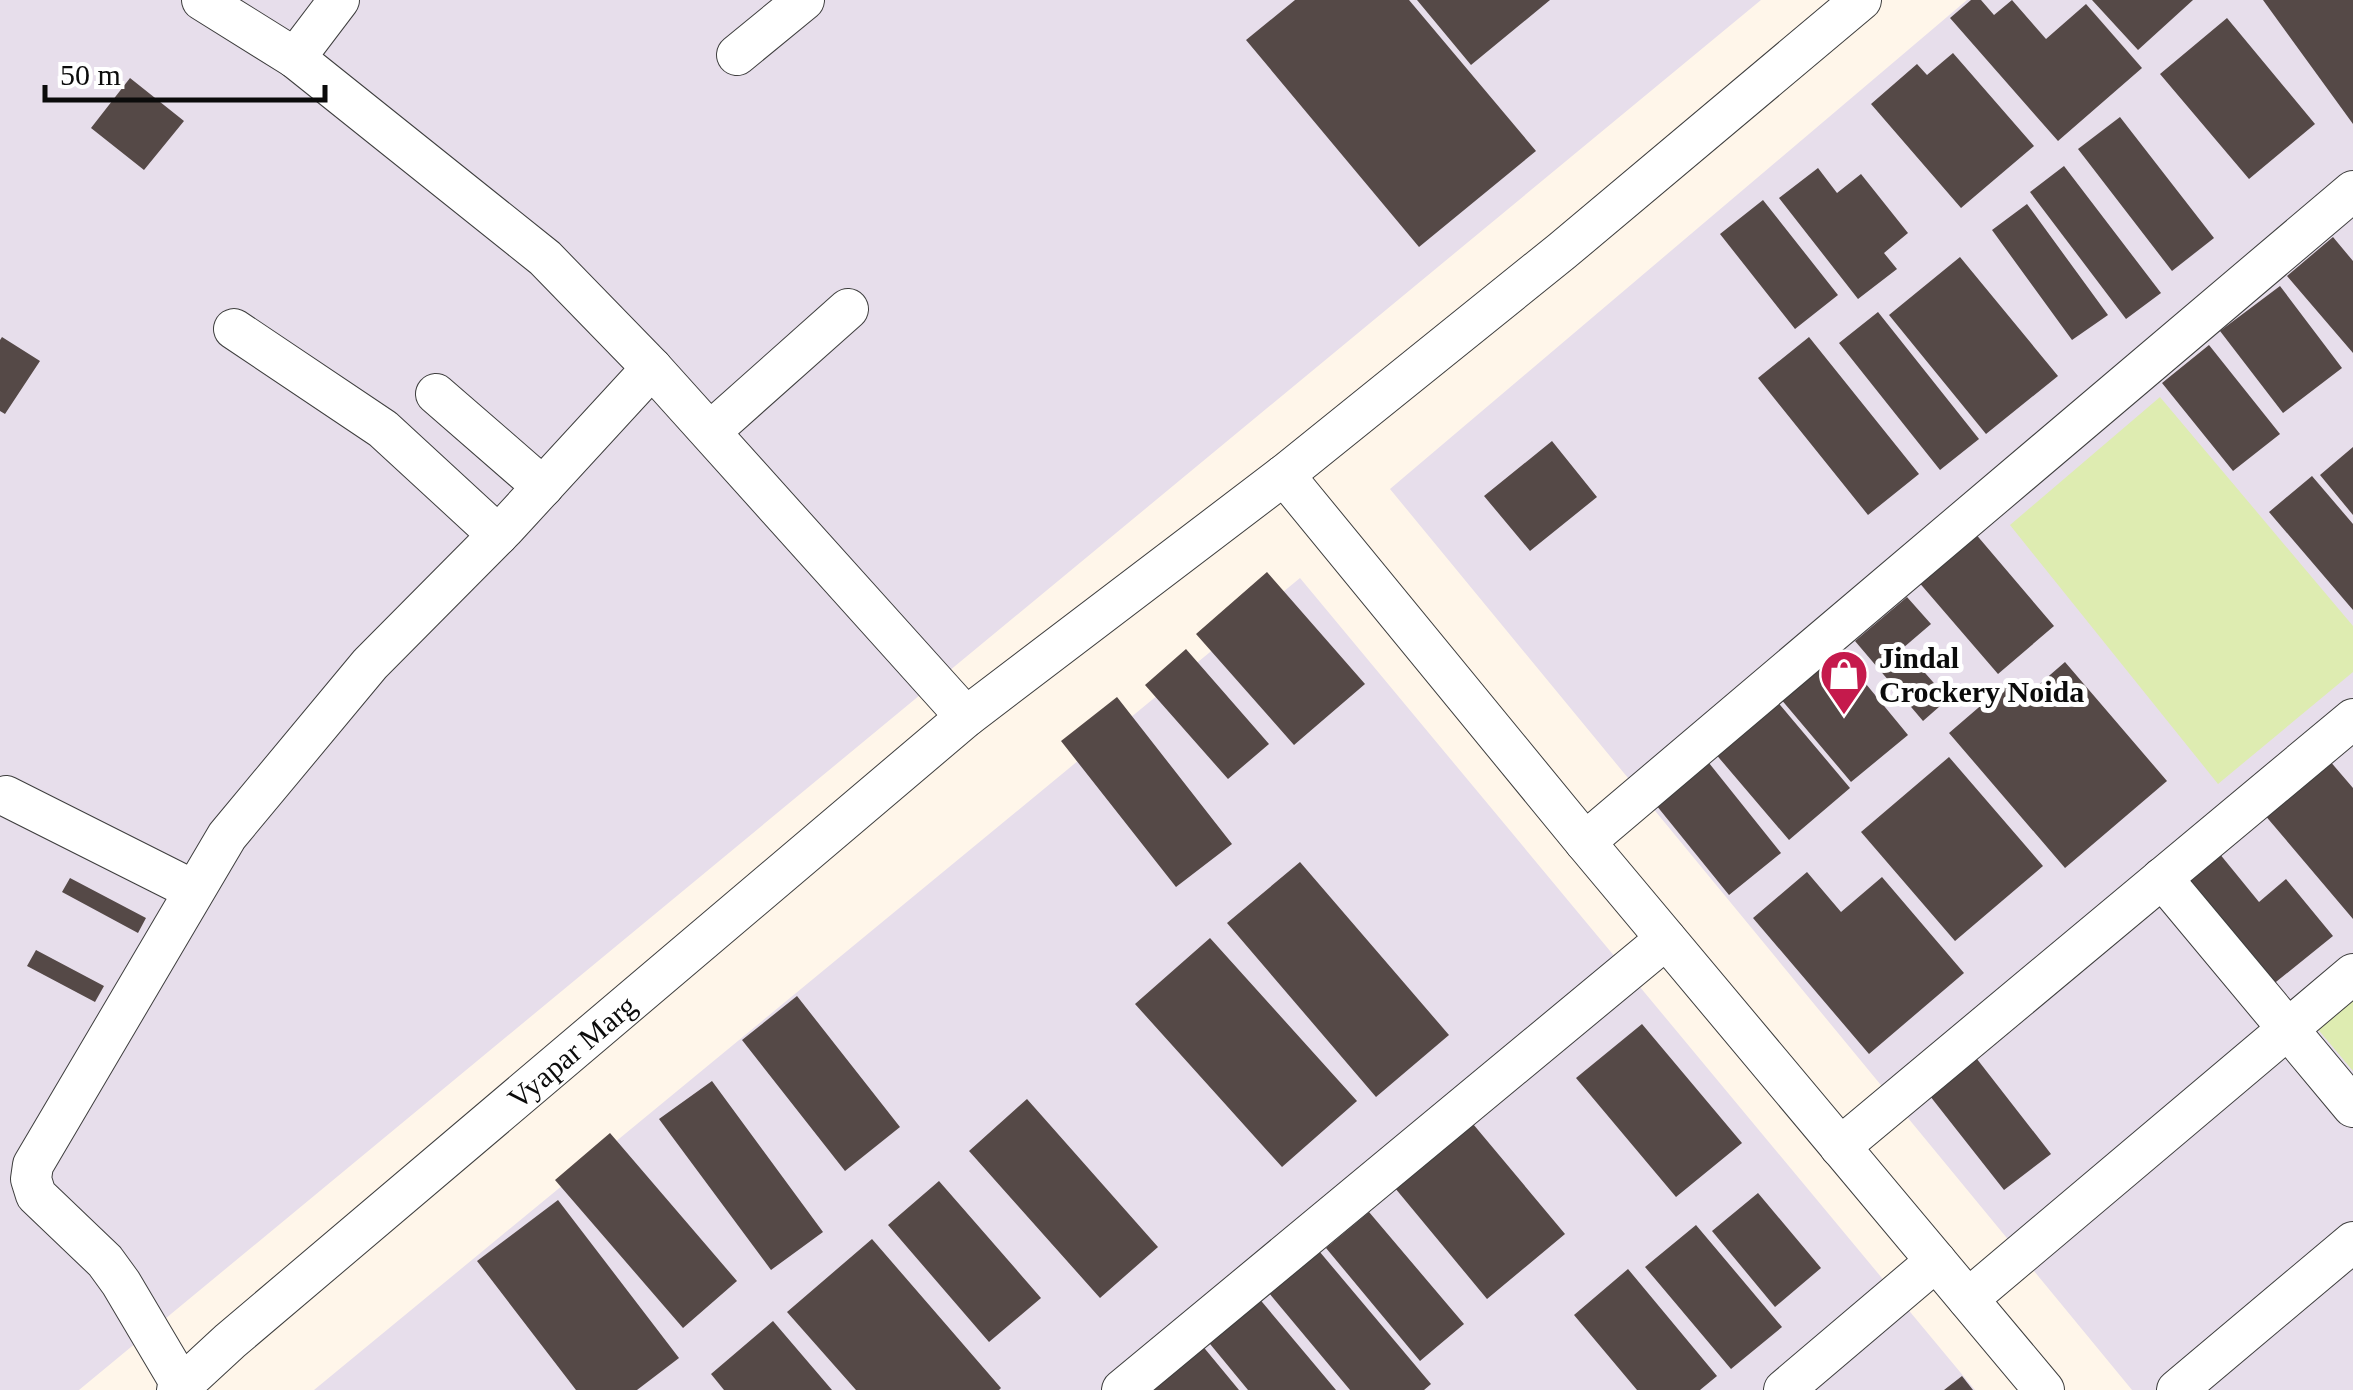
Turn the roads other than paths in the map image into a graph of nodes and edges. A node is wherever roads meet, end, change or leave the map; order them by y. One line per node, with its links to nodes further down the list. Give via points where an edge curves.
1 (202, 0): 6 (street)
2 (339, 0): 6 (street)
3 (804, 0): 5 (street)
4 (1860, 0): 13 (street, Vyapar Marg)
5 (737, 56)
6 (295, 58): 10 (street, via 545,258)
7 (2353, 191): 19 (street)
8 (848, 309): 12 (street)
9 (234, 329): 15 (street, via 383,430)
10 (652, 368): 12 (street); 14 (street)
11 (436, 394): 14 (street)
12 (710, 431): 16 (street)
13 (1284, 474): 16 (street, Vyapar Marg); 19 (street)
14 (543, 487): 15 (street)
15 (498, 534): 21 (street, via 370,664 226,836)
16 (966, 717): 30 (street, Vyapar Marg)
17 (2353, 718): 20 (street)
18 (6, 796): 21 (street)
19 (1584, 842): 22 (street)
20 (2162, 878): 24 (street); 26 (street)
21 (193, 890): 30 (street, via 31,1179 36,1195 105,1261)
22 (1666, 939): 26 (street); 31 (street)
23 (2353, 974): 24 (street)
24 (2288, 1029): 25 (street); 29 (street)
25 (2353, 1107)
26 (1840, 1147): 28 (street)
27 (2353, 1242): 34 (street)
28 (1936, 1261): 29 (street); 32 (street)
29 (1968, 1299): 33 (street)
30 (180, 1388)
31 (1122, 1390)
32 (1784, 1390)
33 (2044, 1390)
34 (2177, 1390)

